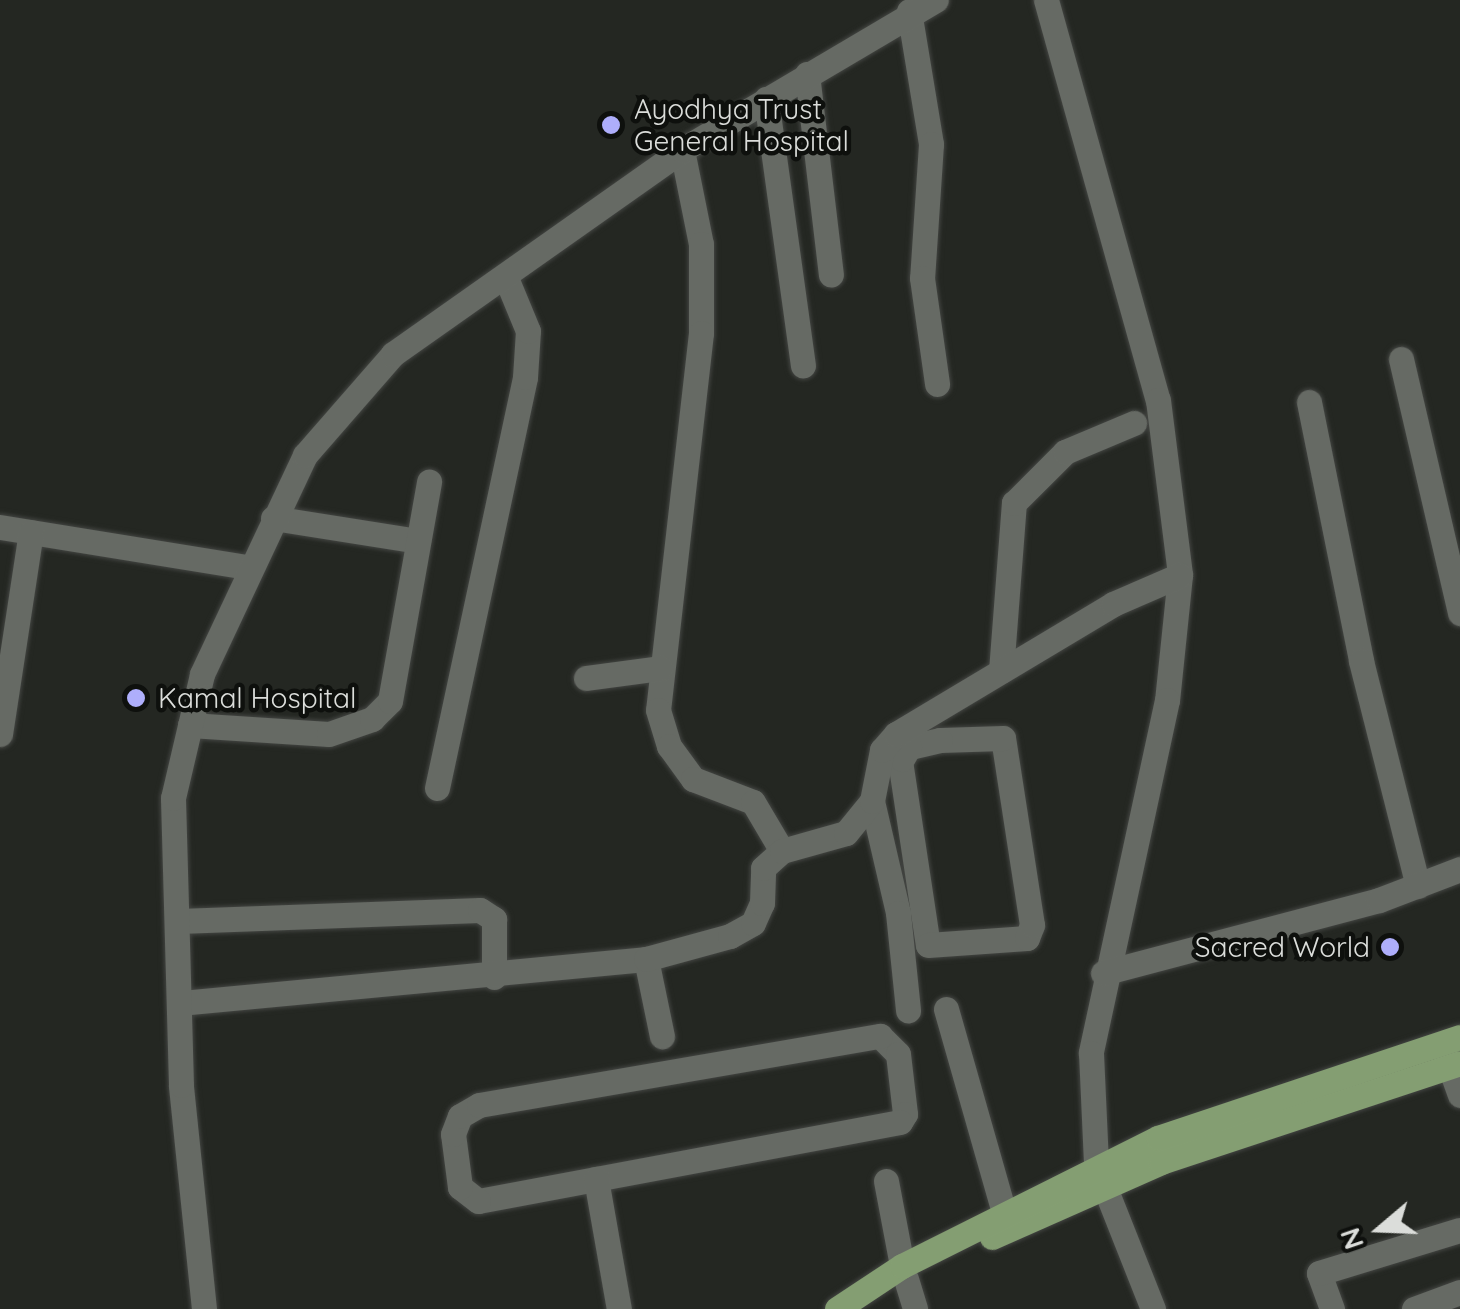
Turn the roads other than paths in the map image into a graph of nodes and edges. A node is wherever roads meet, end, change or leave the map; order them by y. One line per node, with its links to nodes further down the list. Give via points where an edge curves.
1 (936, 0): 3 (street)
2 (1046, 0): 20 (street, via 1158,400)
3 (909, 11): 4 (street); 11 (street, via 923,63 931,144 922,278)
4 (806, 74): 5 (street); 7 (street)
5 (766, 99): 6 (street); 10 (street)
6 (682, 150): 8 (street); 23 (street, via 701,244 701,333)
7 (830, 275)
8 (506, 278): 15 (street, via 394,354 306,455); 30 (street, via 528,331 525,377)
9 (1400, 358): 21 (street)
10 (803, 365)
11 (938, 384)
12 (1309, 402): 34 (street, via 1360,661)
13 (1134, 423): 24 (street, via 1065,452 1014,503)
14 (429, 481): 18 (street)
15 (273, 518): 18 (street); 19 (street)
16 (0, 527): 17 (street)
17 (32, 532): 19 (street); 22 (street)
18 (418, 541): 26 (street, via 390,701 372,719 329,734)
19 (248, 567): 26 (street, via 202,674)
20 (1180, 576): 24 (street, via 1113,604); 37 (street, via 1167,700)
21 (1460, 613)
22 (6, 654): 27 (street)
23 (660, 668): 25 (street); 32 (street, via 658,710 669,746 693,779 752,802)
24 (1001, 671): 28 (street)
25 (586, 678)
26 (190, 725): 35 (street, via 173,798)
27 (0, 734)
28 (896, 734): 29 (street); 31 (street, via 882,750)
29 (902, 759): 29 (street, via 928,945 1026,938 1032,925 1003,738 940,740 909,747)
30 (436, 788)
31 (872, 800): 32 (street, via 846,833); 41 (street, via 898,914)
32 (782, 851): 36 (street, via 763,868 762,903 753,922)
33 (1460, 869): 34 (street)
34 (1418, 886): 37 (street)
35 (179, 921): 38 (street, via 480,910 494,918); 39 (street)
36 (646, 959): 38 (street); 42 (street)
37 (1103, 973): 45 (street, via 1091,1053)
38 (494, 977): 39 (street)
39 (180, 1003): 53 (street, via 181,1085)
40 (946, 1009): 48 (street)
41 (908, 1010)
42 (662, 1036)
43 (1453, 1052): 44 (street); 45 (main road)
44 (1460, 1095)
45 (1100, 1175): 48 (main road); 50 (main road); 57 (street)
46 (596, 1178): 46 (street, via 478,1201 467,1196 453,1134 460,1116 480,1105 880,1036 898,1054 905,1114 900,1122); 52 (street)
47 (886, 1181): 50 (street)
48 (1004, 1212): 50 (main road)
49 (1460, 1230): 58 (street, via 1319,1273)
50 (904, 1272): 54 (main road); 55 (main road); 56 (street)
51 (1460, 1292): 59 (street)
52 (612, 1308)
53 (204, 1309)
54 (837, 1309)
55 (856, 1309)
56 (915, 1309)
57 (1153, 1309)
58 (1332, 1309)
59 (1414, 1309)

